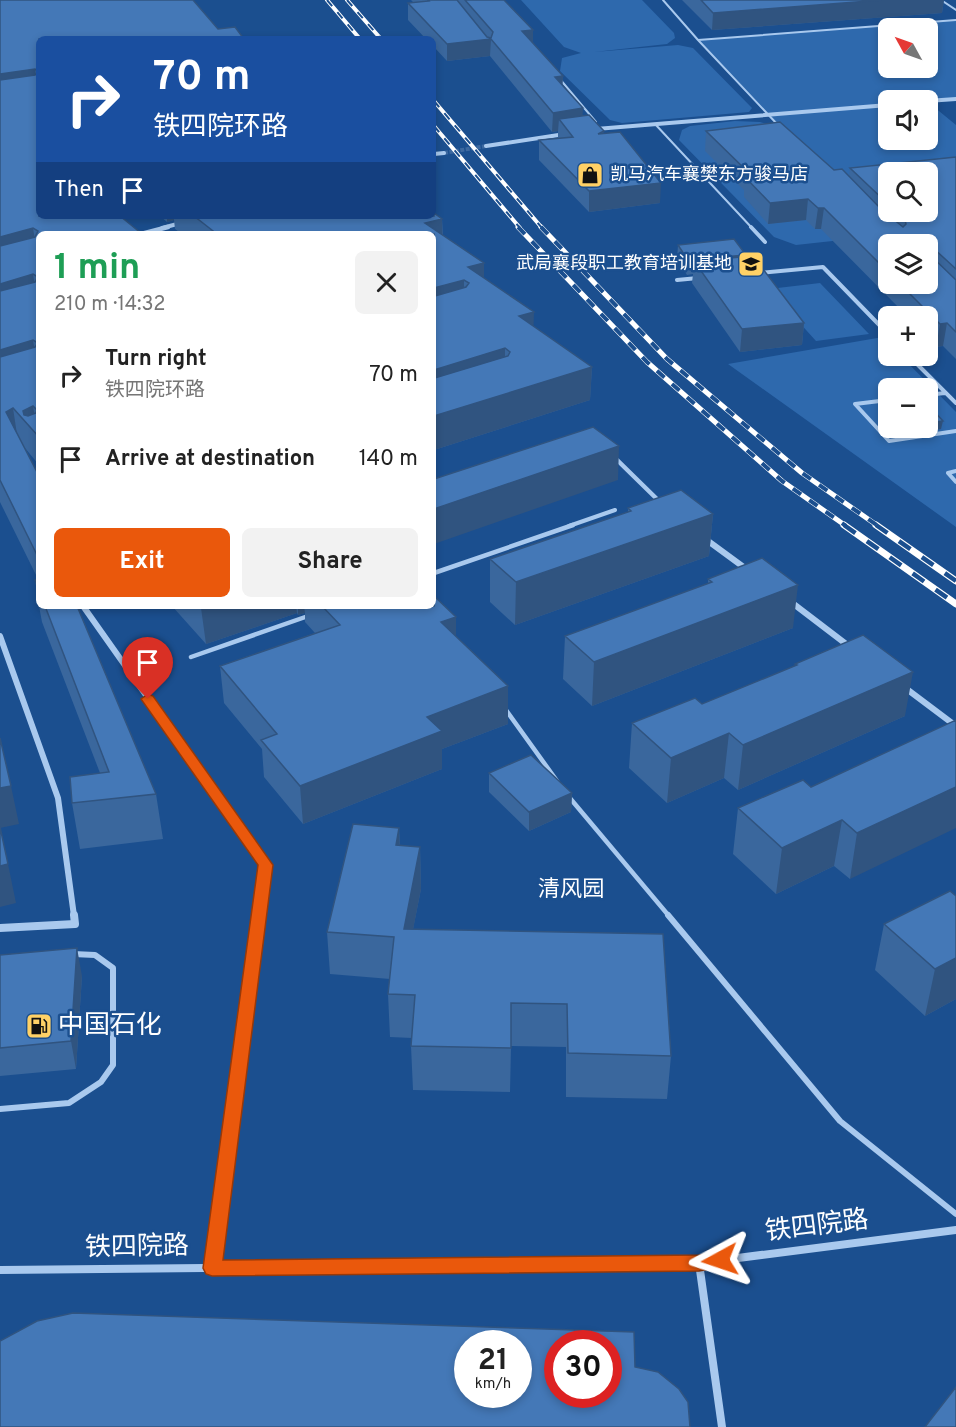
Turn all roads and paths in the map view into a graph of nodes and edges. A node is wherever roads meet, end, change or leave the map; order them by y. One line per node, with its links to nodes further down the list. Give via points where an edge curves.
1 (663, 0): 5 (lane)
2 (941, 0): 3 (lane)
3 (956, 10)
4 (956, 20): 5 (lane)
5 (698, 40): 10 (lane)
6 (553, 71): 13 (lane)
7 (956, 99): 8 (street)
8 (938, 100)
9 (878, 106): 10 (street)
10 (767, 115): 11 (street); 12 (lane)
11 (655, 124): 13 (street); 21 (lane)
12 (780, 127)
13 (602, 129): 14 (street)
14 (585, 131)
15 (575, 133): 16 (street)
16 (486, 147)
17 (444, 153): 18 (street)
18 (436, 154)
19 (184, 222): 20 (street)
20 (152, 231)
21 (765, 242)
22 (756, 273): 25 (lane, via 823,267)
23 (700, 278): 24 (lane)
24 (677, 280)
25 (878, 324)
26 (919, 366): 27 (lane)
27 (945, 393): 28 (lane); 30 (lane)
28 (938, 394)
29 (878, 401): 31 (lane, via 855,404)
30 (956, 404)
31 (878, 429)
32 (956, 431): 33 (lane)
33 (938, 434)
34 (886, 438): 35 (lane)
35 (909, 438)
36 (611, 454): 40 (street)
37 (956, 471): 38 (lane, via 948,472)
38 (956, 482)
39 (615, 510): 42 (lane)
40 (670, 512)
41 (699, 533): 43 (street)
42 (436, 572)
43 (756, 576)
44 (784, 598): 48 (street)
45 (85, 609): 61 (street, via 266,865)
46 (315, 614): 49 (lane)
47 (0, 636): 55 (street, via 58,798 75,924)
48 (861, 655)
49 (191, 657)
50 (899, 683): 52 (street)
51 (505, 709): 53 (lane)
52 (956, 726)
53 (559, 784)
54 (566, 793): 58 (lane, via 840,1121)
55 (0, 928)
56 (69, 954): 57 (lane, via 92,952 113,968 113,1065 101,1082 69,1103)
57 (0, 1109)
58 (956, 1214)
59 (956, 1230): 60 (street, 铁四院路)
60 (699, 1263): 61 (street, 铁四院路); 63 (street)
61 (212, 1268): 62 (street, 铁四院路)
62 (0, 1270)
63 (722, 1427)

